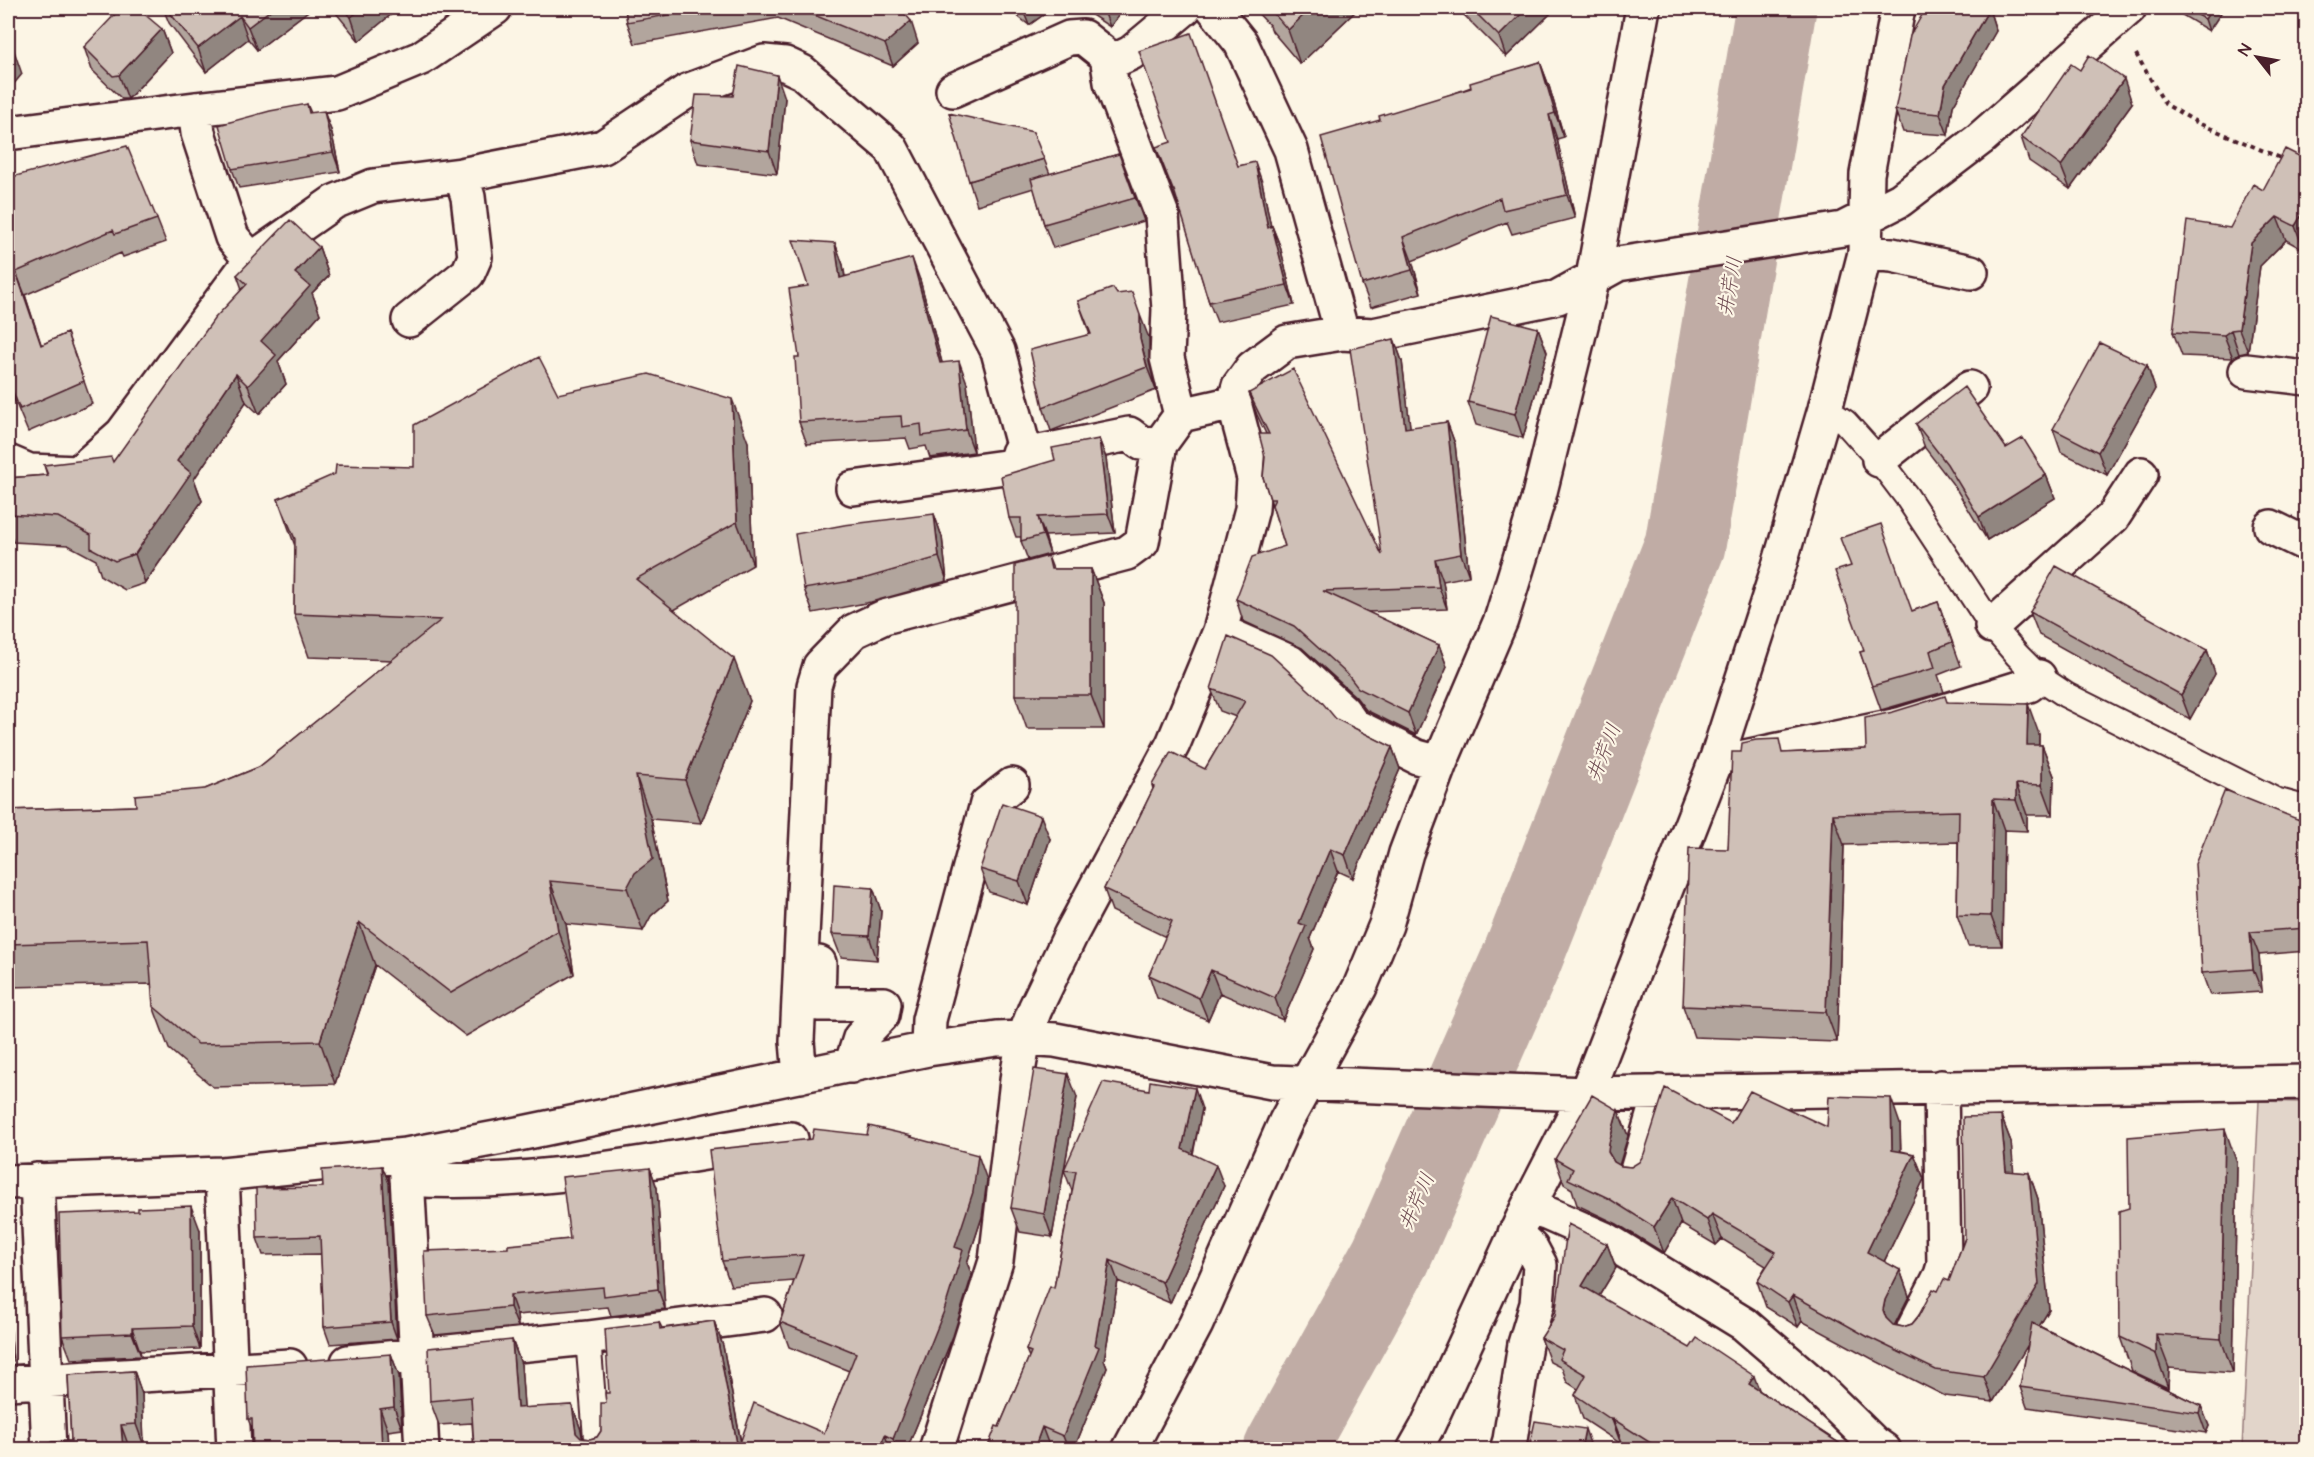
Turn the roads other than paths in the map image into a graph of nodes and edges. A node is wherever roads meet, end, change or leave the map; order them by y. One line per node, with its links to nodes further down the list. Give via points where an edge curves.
1 (495, 8): 9 (street, via 421,58 337,93)
2 (1185, 8): 7 (street, via 1131,53 1118,59)
3 (1213, 8): 18 (street, via 1241,43 1291,150)
4 (1643, 8): 15 (street)
5 (1898, 8): 12 (street)
6 (2121, 16): 12 (street, via 1980,139 1900,201)
7 (1107, 56): 8 (street, via 1083,37 1069,38); 24 (street, via 1111,82 1162,215 1169,309 1167,358)
8 (953, 90)
9 (195, 109): 10 (street); 14 (street, via 198,133 232,237)
10 (8, 133)
11 (461, 175): 14 (street, via 373,186 334,202); 17 (street, via 468,197 475,257 468,273); 26 (street, via 603,147 687,92 764,62 785,64 802,72 891,148 998,351 1023,445)
12 (1854, 224): 13 (street); 15 (street)
13 (1865, 253): 16 (street); 23 (street)
14 (251, 260): 28 (street, via 122,434 78,473 30,471)
15 (1605, 270): 18 (street, via 1558,297 1373,335); 37 (street, via 1501,620)
16 (1971, 272)
17 (409, 320)
18 (1342, 333): 22 (street, via 1287,342 1252,368 1239,386)
19 (2246, 371): 20 (street)
20 (2307, 378)
21 (1970, 388): 27 (street)
22 (1234, 404): 24 (street); 34 (street, via 1254,489)
23 (1825, 409): 27 (lane, via 1845,422); 36 (street)
24 (1181, 416): 25 (street)
25 (1161, 444): 26 (street, via 1141,442 1129,434); 44 (street, via 1142,542 1127,554 884,617 854,631 820,666 814,686 797,1041)
26 (1018, 453): 30 (street, via 1012,466)
27 (1879, 460): 33 (lane)
28 (8, 462)
29 (2141, 474): 33 (street, via 2113,517)
30 (854, 488)
31 (2271, 527): 32 (street)
32 (2307, 544)
33 (1992, 626): 35 (lane)
34 (1220, 631): 37 (street, via 1290,662 1344,711 1353,725 1417,757); 41 (street, via 1173,744 1071,934)
35 (2039, 677): 36 (street, via 2029,685 1899,725 1735,759); 39 (lane, via 2066,695 2275,800)
36 (1717, 758): 49 (street)
37 (1440, 764): 46 (street, via 1406,854 1386,926)
38 (1012, 785): 42 (street, via 987,804 929,1020)
39 (2307, 806)
40 (819, 906): 43 (street, via 818,1004 884,1004 882,1015 860,1038)
41 (1024, 1038): 42 (street); 46 (street, via 1055,1040 1272,1082); 67 (street, via 996,1261)
42 (928, 1049): 43 (street)
43 (851, 1065): 44 (street)
44 (800, 1076): 51 (street, via 523,1133)
45 (2307, 1082): 47 (street)
46 (1316, 1083): 49 (street); 68 (street, via 1286,1121 1196,1324)
47 (1941, 1088): 48 (street); 57 (street, via 1944,1265)
48 (1660, 1092): 49 (street); 53 (street)
49 (1577, 1094): 55 (street)
50 (791, 1139): 51 (street, via 552,1175 441,1181)
51 (406, 1167): 52 (street); 59 (street)
52 (222, 1174): 54 (street); 60 (street)
53 (1636, 1174)
54 (22, 1181): 61 (street)
55 (1522, 1220): 69 (street); 70 (street, via 1540,1265 1537,1304 1525,1344); 71 (street, via 1546,1213 1607,1240 1744,1324)
56 (765, 1315): 58 (street)
57 (1911, 1334)
58 (588, 1338): 59 (street); 66 (lane)
59 (418, 1356): 60 (street); 65 (street)
60 (231, 1371): 61 (street); 64 (street)
61 (46, 1380): 62 (street); 63 (street)
62 (8, 1383)
63 (49, 1449)
64 (234, 1449)
65 (422, 1449)
66 (597, 1449)
67 (936, 1449)
68 (1129, 1449)
69 (1414, 1449)
70 (1507, 1449)
71 (1884, 1449)

